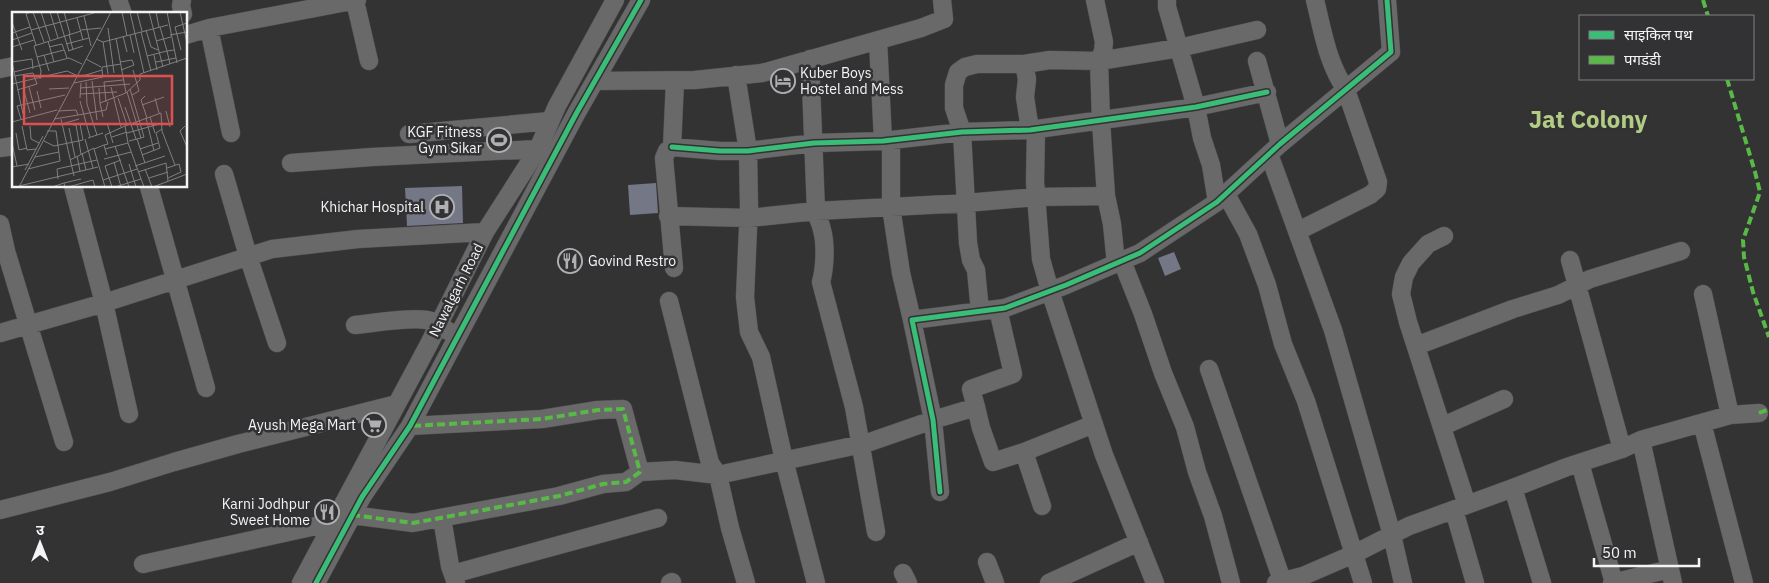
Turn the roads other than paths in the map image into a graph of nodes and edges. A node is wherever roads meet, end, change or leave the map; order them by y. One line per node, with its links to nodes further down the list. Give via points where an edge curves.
1 (118, 0): 10 (street)
2 (356, 0): 11 (street); 17 (street)
3 (615, 0): 28 (street, Nawalgarh Road)
4 (641, 0): 22 (street)
5 (942, 0): 14 (street, via 944,19)
6 (1095, 0): 18 (street, via 1104,42)
7 (1167, 0): 15 (street)
8 (1315, 0): 24 (street, via 1329,58)
9 (1387, 0): 24 (street, via 1391,52)
10 (122, 12)
11 (209, 28): 13 (street); 31 (street)
12 (1257, 30): 15 (street)
13 (188, 33)
14 (878, 40): 16 (street); 33 (street)
15 (1179, 48): 18 (street); 26 (street)
16 (810, 59): 21 (street, via 762,73); 34 (street)
17 (369, 61)
18 (1100, 61): 20 (street, via 1050,60); 27 (street)
19 (1257, 61): 25 (street)
20 (1024, 64): 29 (street, via 1027,79 1025,97); 30 (street, via 977,64 958,72 954,85 954,108)
21 (736, 75): 23 (street); 38 (street)
22 (596, 81): 23 (street); 73 (street)
23 (675, 81): 35 (street)
24 (1346, 90): 37 (street); 52 (street, via 1376,173 1377,189)
25 (1267, 92): 26 (street); 37 (street)
26 (1196, 108): 27 (street); 45 (street, via 1202,138)
27 (1101, 120): 29 (street); 43 (street)
28 (550, 121): 32 (street); 36 (street, Nawalgarh Road)
29 (1033, 130): 30 (street); 44 (street)
30 (962, 132): 33 (street); 46 (street)
31 (231, 133)
32 (409, 134)
33 (887, 140): 34 (street); 47 (street)
34 (814, 143): 38 (street); 48 (street)
35 (672, 147): 38 (street); 49 (street, via 664,158)
36 (538, 149): 39 (street); 53 (street, Nawalgarh Road)
37 (1275, 149): 45 (street); 52 (street)
38 (748, 151): 50 (street)
39 (291, 163)
40 (224, 174): 56 (street)
41 (74, 188): 65 (street)
42 (149, 188): 60 (street)
43 (1106, 196): 44 (street); 58 (street)
44 (1036, 198): 46 (street); 62 (street, via 1041,259)
45 (1222, 198): 58 (street, via 1140,253); 110 (street, via 1248,234 1267,285)
46 (966, 203): 47 (street); 67 (street, via 968,243 976,270)
47 (891, 207): 48 (street); 68 (street)
48 (816, 211): 50 (street); 91 (street, via 822,230 825,269 821,282)
49 (668, 216): 50 (street); 59 (street)
50 (748, 218): 94 (street, via 745,297 749,332 761,357)
51 (0, 224): 70 (street)
52 (1298, 231): 108 (street, via 1332,330)
53 (485, 232): 56 (street, via 358,239 272,249); 69 (street, Nawalgarh Road)
54 (1444, 236): 75 (street, via 1428,244 1411,263 1404,277 1401,294)
55 (1681, 250): 61 (street)
56 (248, 256): 60 (street); 74 (street)
57 (1570, 260): 61 (street)
58 (1119, 262): 62 (street); 123 (street, via 1143,314 1186,427)
59 (674, 268)
60 (176, 281): 65 (street); 77 (street)
61 (1576, 286): 75 (street); 92 (street)
62 (1050, 291): 66 (street); 86 (street)
63 (1702, 294): 83 (street)
64 (669, 301): 97 (street, via 710,463)
65 (104, 303): 70 (street); 82 (street)
66 (998, 309): 67 (street); 80 (street, via 1013,374 971,389)
67 (980, 312): 68 (street)
68 (912, 320): 84 (street)
69 (439, 324): 71 (street, via 408,320); 73 (street); 79 (street, Nawalgarh Road)
70 (30, 325): 72 (street); 90 (street)
71 (355, 325)
72 (0, 333)
73 (457, 337): 87 (street)
74 (277, 343)
75 (1416, 346): 88 (street)
76 (1209, 369): 115 (street)
77 (206, 388)
78 (1504, 399): 88 (street)
79 (397, 404): 102 (street); 106 (street, Nawalgarh Road)
80 (976, 407): 84 (street); 93 (street, via 993,462)
81 (1759, 413): 83 (street)
82 (129, 414)
83 (1730, 416): 85 (street)
84 (933, 420): 91 (street); 99 (street)
85 (1702, 423): 89 (street); 129 (street)
86 (1094, 424): 93 (street); 109 (street)
87 (410, 426): 96 (street, via 542,419 623,409); 103 (street)
88 (1443, 426): 101 (street)
89 (1641, 440): 92 (street); 113 (street)
90 (64, 442)
91 (861, 444): 94 (street); 107 (street)
92 (1622, 449): 95 (street)
93 (1024, 452): 100 (street)
94 (784, 460): 97 (street); 119 (street)
95 (1580, 463): 98 (street); 128 (street)
96 (640, 472): 97 (street, via 675,470); 104 (street, via 626,482)
97 (718, 476): 118 (street)
98 (1513, 488): 101 (street); 127 (street)
99 (940, 492)
100 (1042, 506)
101 (1461, 507): 108 (street); 126 (street)
102 (0, 510)
103 (352, 515): 104 (street, via 413,523); 117 (street)
104 (442, 518): 114 (street)
105 (658, 518): 114 (street)
106 (334, 522): 112 (street); 116 (street, Nawalgarh Road)
107 (876, 532)
108 (1392, 534): 110 (street); 125 (street)
109 (1139, 542): 121 (street); 122 (street)
110 (1354, 554): 115 (street, via 1303,576); 124 (street)
111 (987, 562): 120 (street)
112 (143, 564)
113 (1671, 576): 128 (street)
114 (454, 579)
115 (1280, 582)
116 (301, 583)
117 (316, 583)
118 (746, 583)
119 (816, 583)
120 (995, 583)
121 (1049, 583)
122 (1155, 583)
123 (1231, 583)
124 (1363, 583)
125 (1403, 583)
126 (1475, 583)
127 (1542, 583)
128 (1613, 583)
129 (1744, 583)

